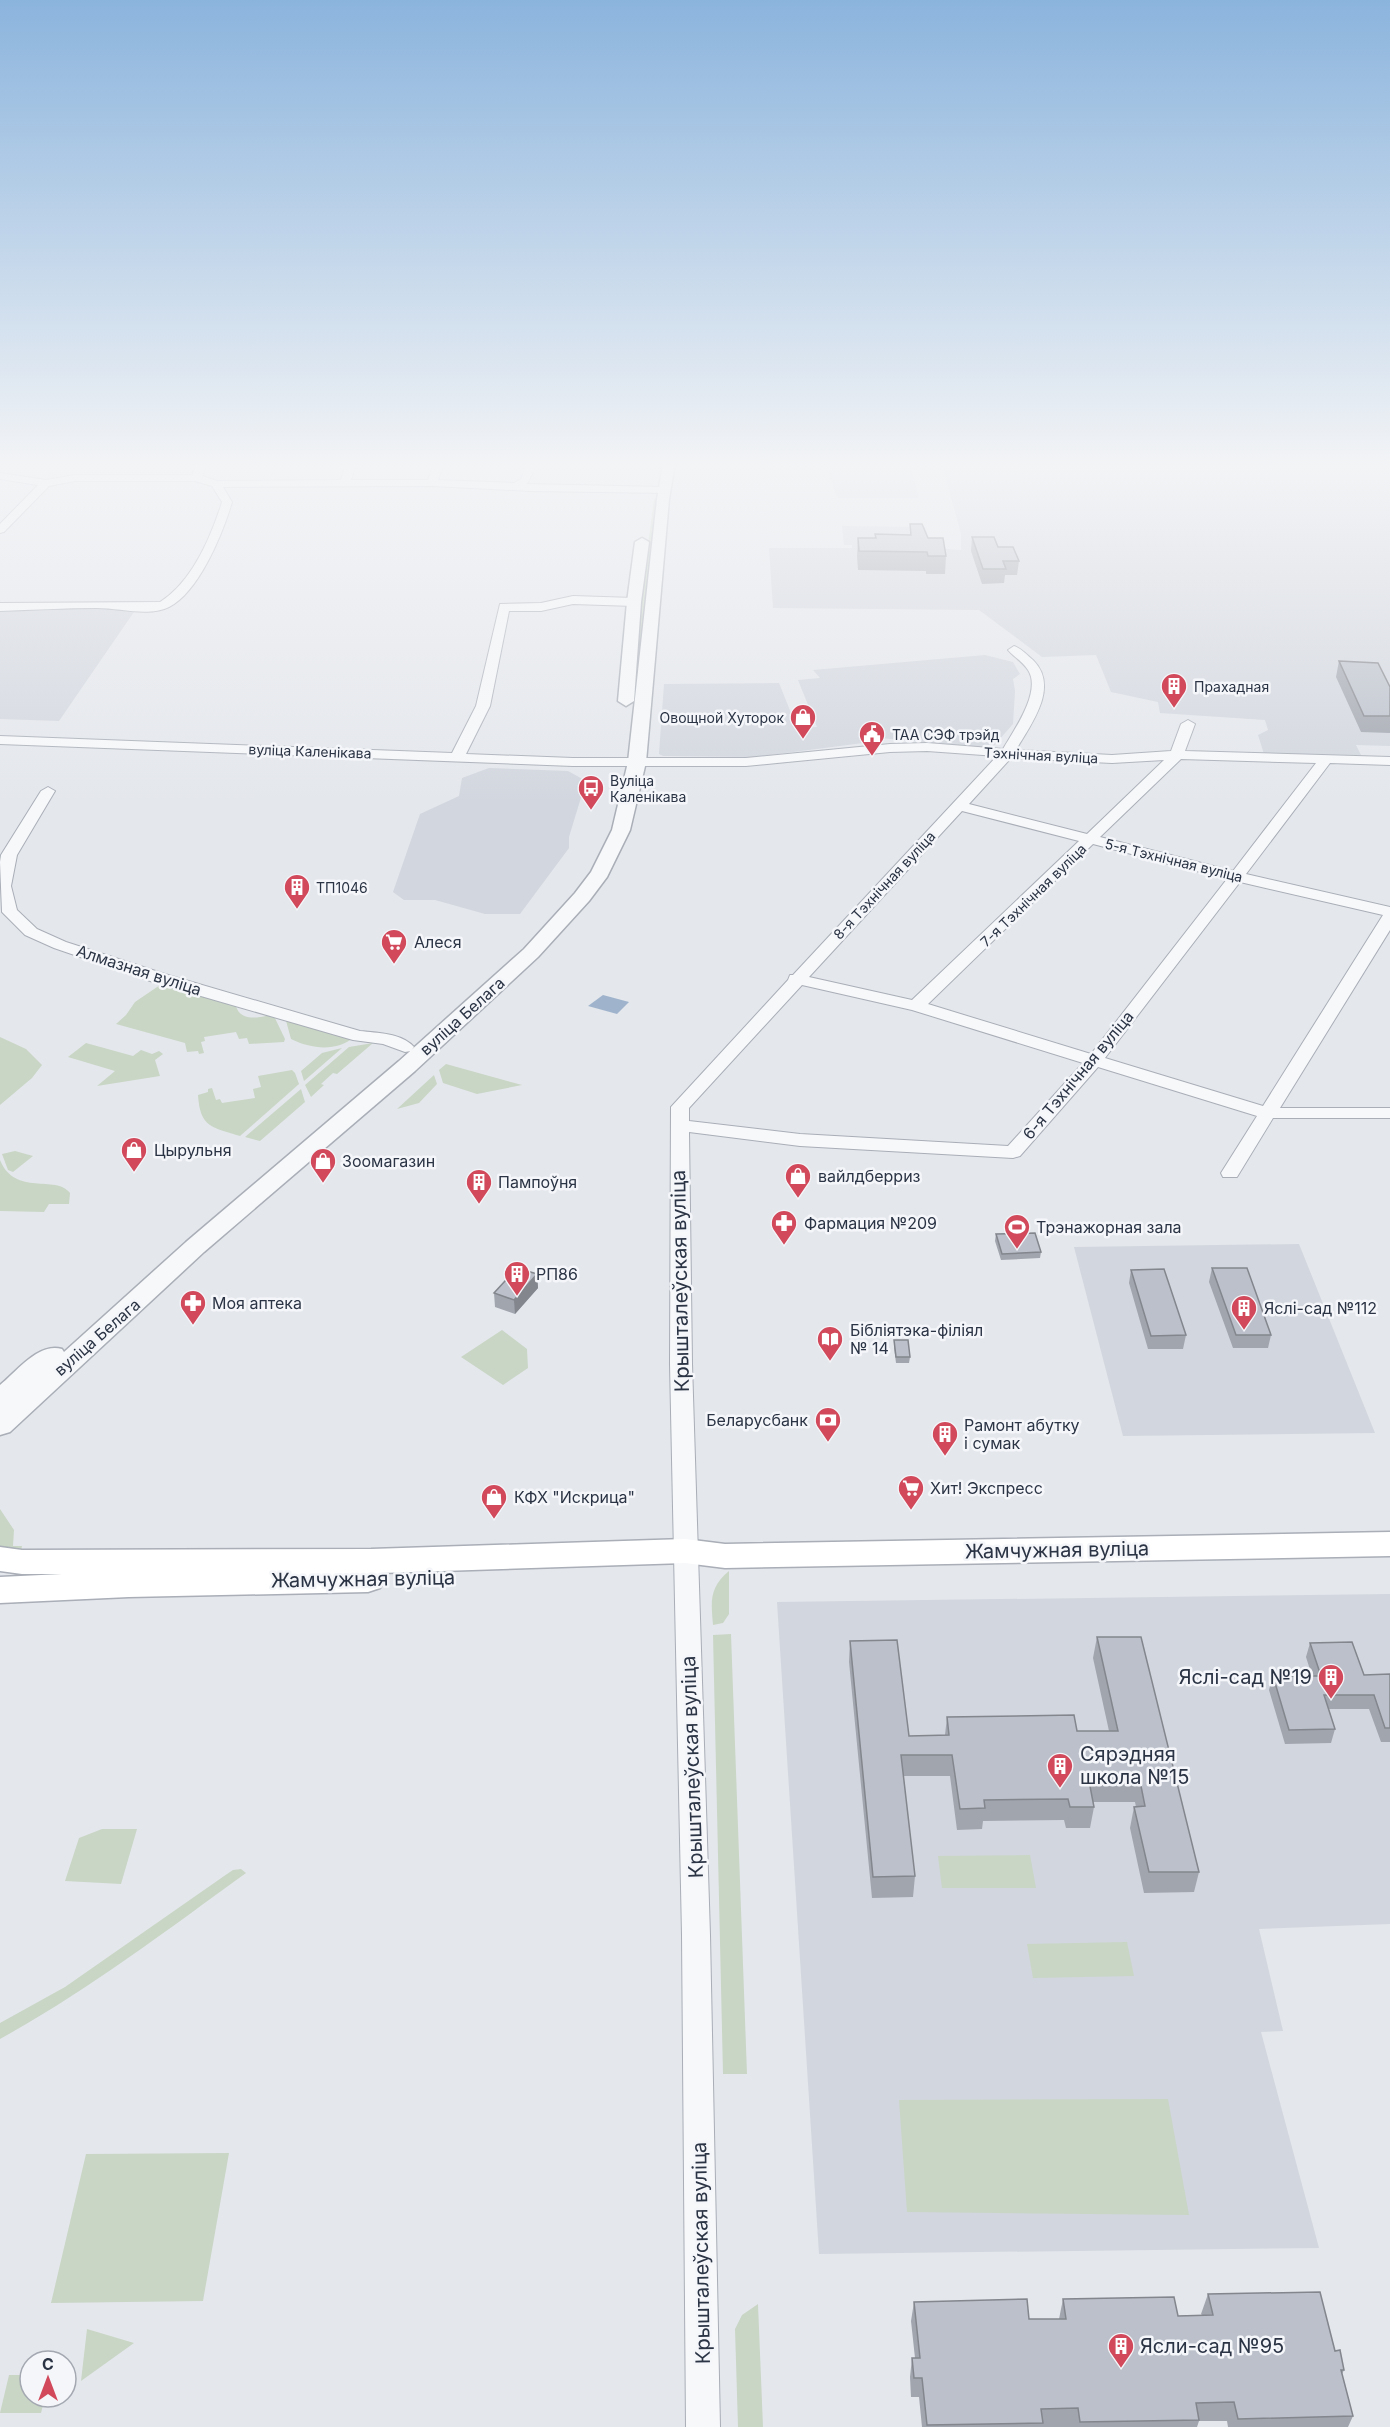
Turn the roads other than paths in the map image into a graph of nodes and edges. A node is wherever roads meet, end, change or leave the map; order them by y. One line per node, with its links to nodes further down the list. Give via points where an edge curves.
1 (191, 577): 5 (street, via 179,596 150,608 116,604)
2 (639, 577): 4 (street, вуліца Белага)
3 (648, 577): 14 (street, вуліца Белага)
4 (634, 602): 11 (street, via 564,601 540,607 504,606 483,706); 14 (street, вуліца Белага)
5 (0, 607)
6 (1014, 650): 9 (street, 8-я Тэхнічная вуліца, via 1036,671 1038,678 1035,703)
7 (1188, 724): 10 (street, 7-я Тэхнічная вуліца)
8 (0, 740): 11 (street, вуліца Каленікава)
9 (1007, 754): 10 (street, Тэхнічная вуліца, via 1112,759); 14 (street, Тэхнічная вуліца, via 927,747 746,762); 16 (street, 8-я Тэхнічная вуліца)
10 (1177, 756): 12 (street, Тэхнічная вуліца); 17 (street, 7-я Тэхнічная вуліца)
11 (457, 757): 14 (street, вуліца Каленікава)
12 (1326, 760): 13 (street, Тэхнічная вуліца); 18 (street, 6-я Тэхнічная вуліца)
13 (1390, 761)
14 (628, 762): 23 (street, вуліца Белага, via 618,779 600,843 566,894 514,950); 30 (street, вуліца Белага, via 624,820 611,854 582,897 531,953 407,1066 195,1247)
15 (48, 791): 23 (street, Алмазная вуліца, via 9,855 3,886 10,912 31,932 162,979)
16 (960, 806): 17 (street, 5-я Тэхнічная вуліца); 21 (street, 8-я Тэхнічная вуліца)
17 (1091, 840): 18 (street, 5-я Тэхнічная вуліца); 22 (street, 7-я Тэхнічная вуліца)
18 (1235, 876): 19 (street, 5-я Тэхнічная вуліца); 24 (street, 6-я Тэхнічная вуліца)
19 (1390, 912)
20 (1390, 916): 25 (street)
21 (796, 979): 22 (street); 27 (street, 8-я Тэхнічная вуліца)
22 (916, 1006): 24 (street)
23 (405, 1047): 29 (street, вуліца Белага)
24 (1094, 1061): 25 (street); 27 (street, 6-я Тэхнічная вуліца, via 1013,1152 800,1140)
25 (1266, 1113): 26 (street); 28 (street)
26 (1390, 1113)
27 (679, 1116): 32 (street, Крышталеўская вуліца)
28 (1230, 1173)
29 (0, 1400)
30 (0, 1425)
31 (1390, 1544): 32 (main road, Жамчужная вуліца)
32 (685, 1558): 33 (main road, Жамчужная вуліца, via 22,1562); 34 (main road, Жамчужная вуліца, via 608,1573); 35 (street, Крышталеўская вуліца, via 696,1935)
33 (0, 1559)
34 (0, 1590)
35 (703, 2427)

